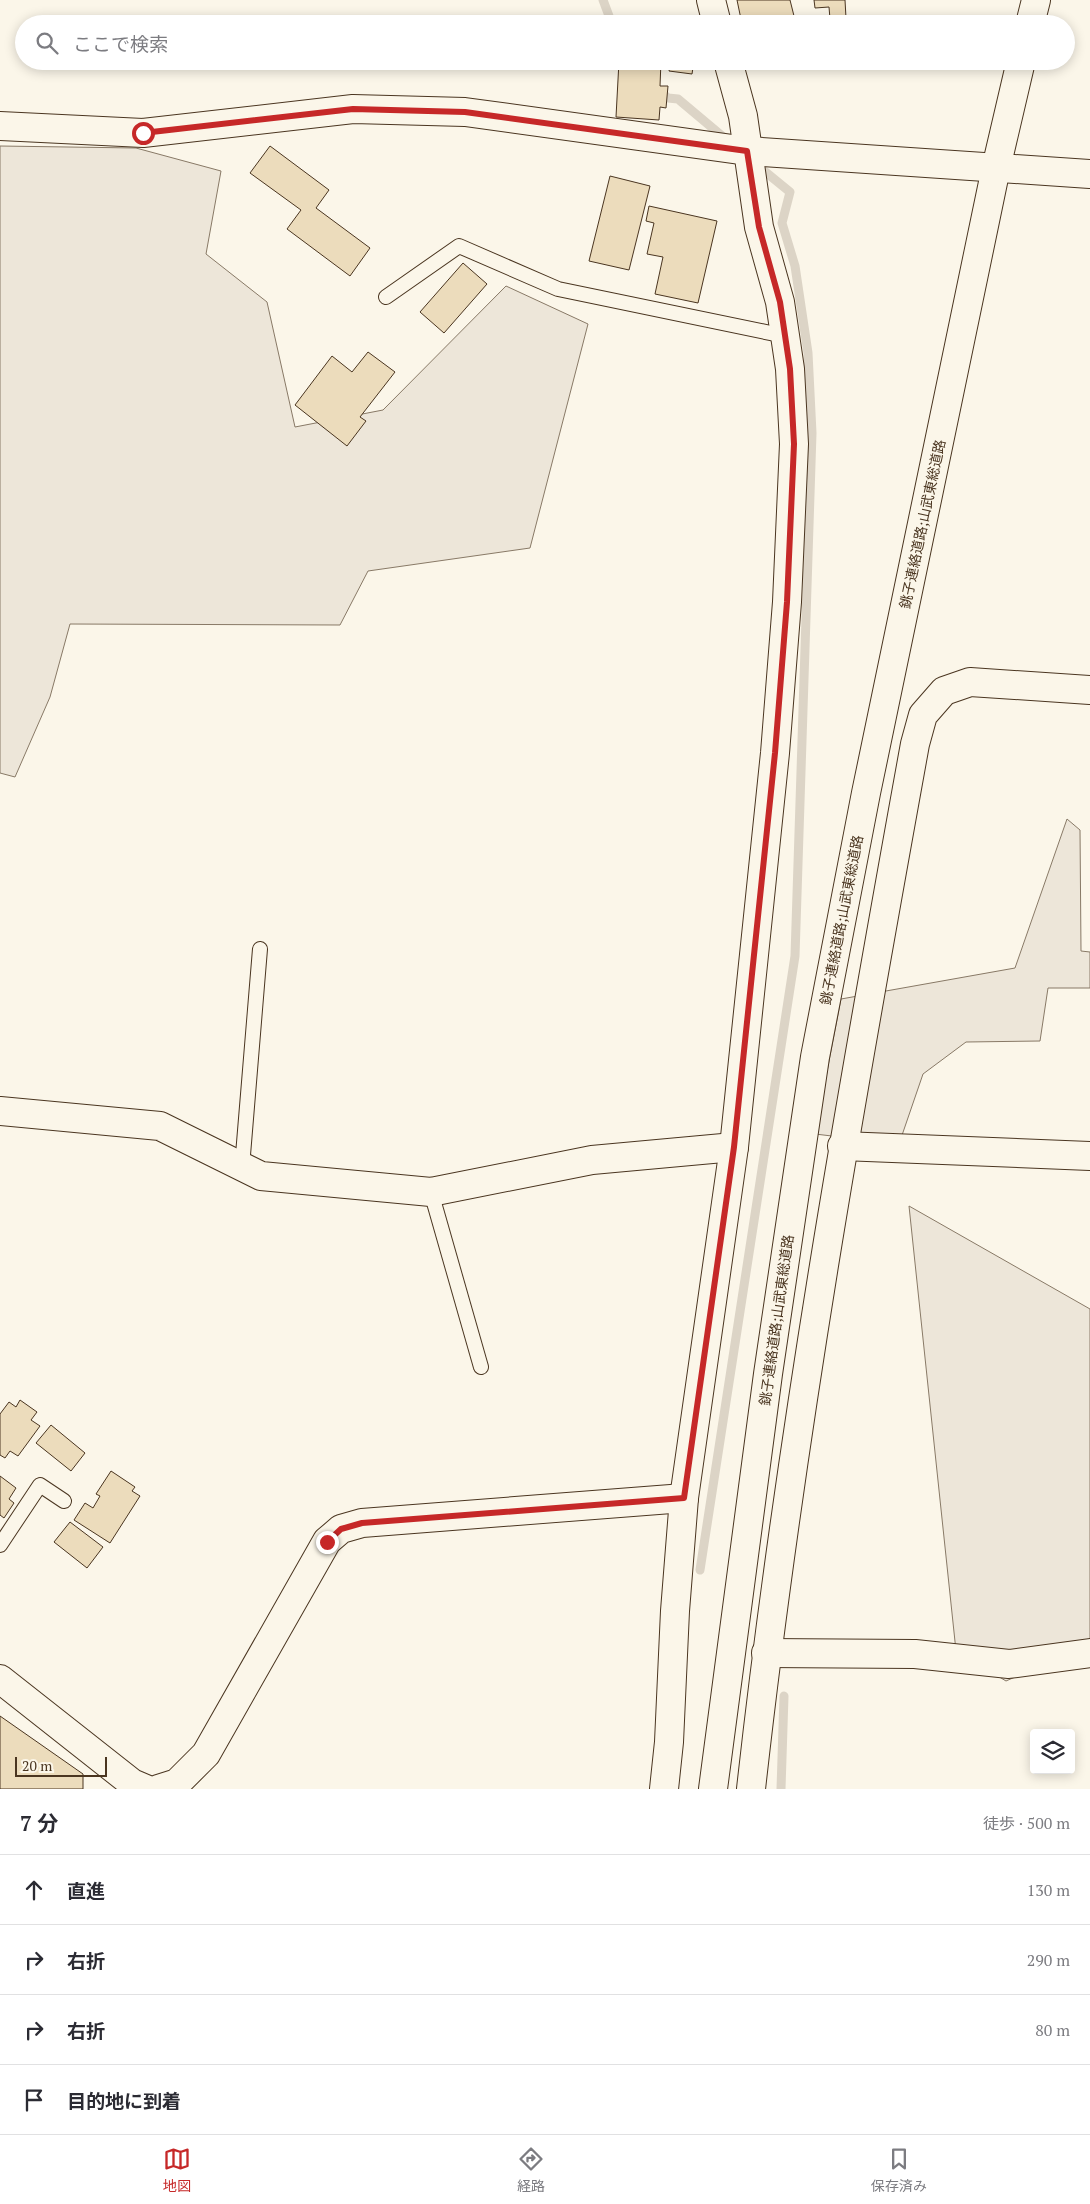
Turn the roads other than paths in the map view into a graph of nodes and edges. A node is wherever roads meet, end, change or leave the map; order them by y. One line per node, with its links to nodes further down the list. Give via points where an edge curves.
1 (711, 0): 3 (main road)
2 (1036, 0): 4 (main road)
3 (715, 15)
4 (1032, 15)
5 (730, 70): 8 (main road, via 743,116)
6 (1019, 70): 9 (main road, 銚子連絡道路;山武東総道路)
7 (0, 126): 8 (main road, via 143,133 353,109 455,112)
8 (747, 151): 9 (main road); 12 (main road, via 759,227 780,302)
9 (996, 168): 10 (main road); 31 (main road, 銚子連絡道路;山武東総道路, via 866,793 815,1057 768,1374)
10 (1090, 174)
11 (386, 297): 12 (lane, via 459,246 558,289)
12 (785, 336): 17 (main road, via 794,444 787,602 775,753)
13 (1090, 690): 16 (main road, via 970,682 944,691 923,715 915,744)
14 (260, 949): 19 (lane)
15 (0, 1111): 19 (main road, via 160,1126)
16 (842, 1146): 18 (main road); 25 (main road)
17 (734, 1147): 20 (main road, via 592,1160); 22 (main road)
18 (1090, 1156)
19 (242, 1167): 20 (main road, via 262,1176)
20 (431, 1192): 21 (lane)
21 (481, 1367)
22 (684, 1498): 29 (main road, via 362,1523 341,1529 327,1542 206,1754 177,1783); 30 (main road)
23 (64, 1501): 24 (lane, via 40,1485)
24 (0, 1545)
25 (766, 1653): 26 (main road, via 915,1654 1009,1664); 32 (main road)
26 (1090, 1653)
27 (0, 1679): 28 (main road, via 132,1783)
28 (146, 1789)
29 (158, 1789)
30 (664, 1789)
31 (713, 1789)
32 (751, 1789)

